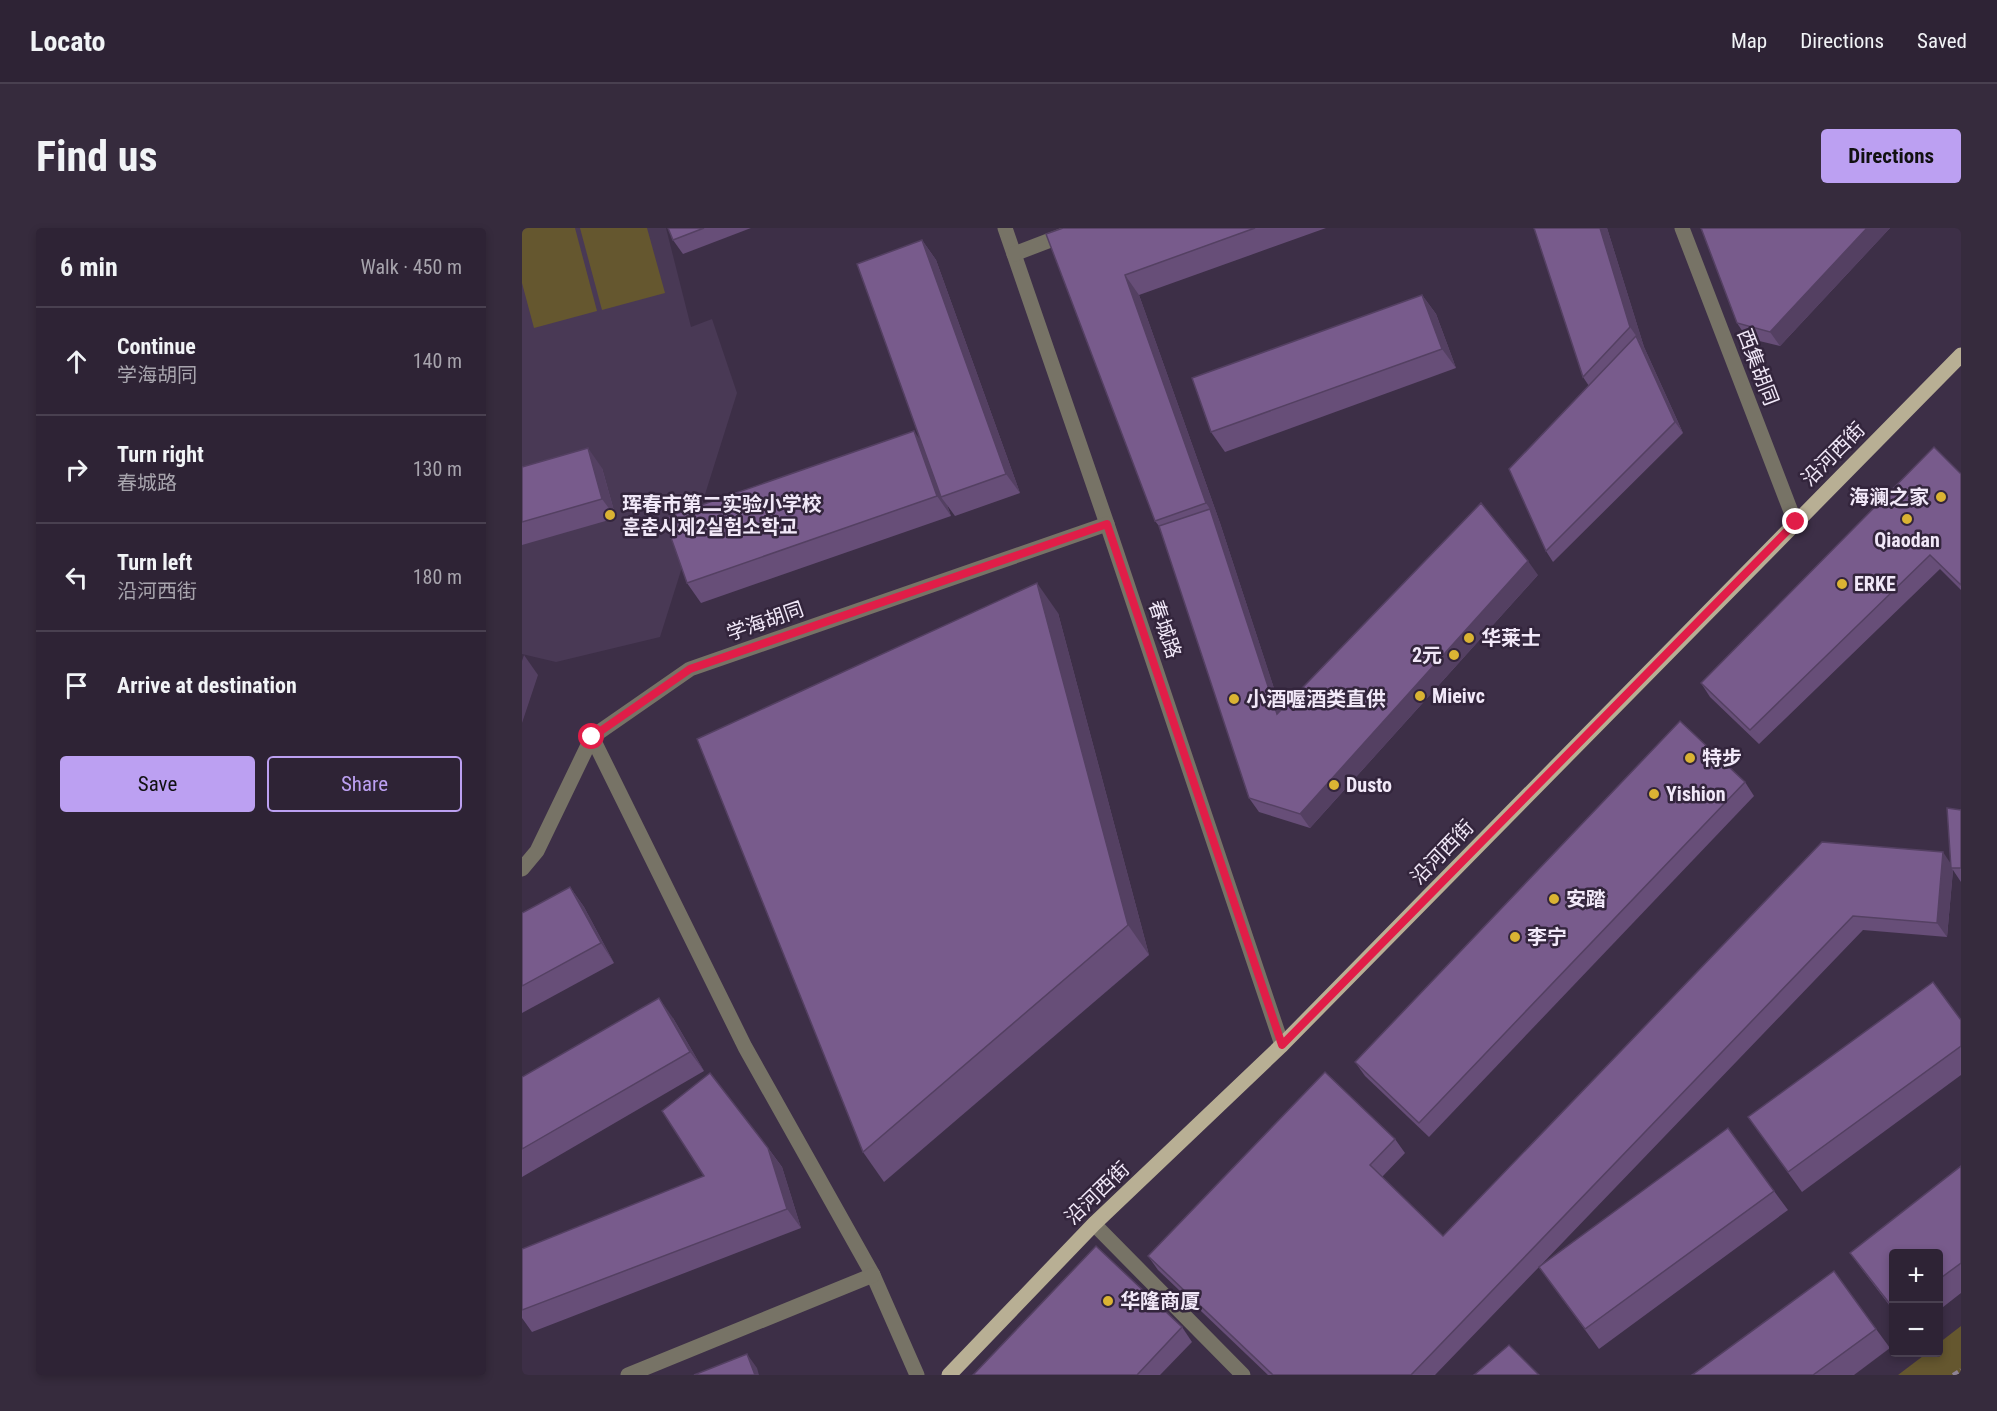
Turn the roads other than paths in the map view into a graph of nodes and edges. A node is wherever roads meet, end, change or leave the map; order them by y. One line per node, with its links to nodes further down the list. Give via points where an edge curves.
1 (1005, 228): 4 (street, 春城路)
2 (1082, 228): 4 (street)
3 (1682, 228): 6 (street, 西集胡同)
4 (1014, 254): 7 (street, 春城路)
5 (1961, 355): 6 (main road, 沿河西街)
6 (1796, 522): 10 (main road, 沿河西街)
7 (1107, 524): 8 (street, 学海胡同, via 690,669); 10 (street, 春城路)
8 (592, 737): 9 (street, 学海胡同, via 537,851); 12 (street, via 745,1047)
9 (522, 869)
10 (1282, 1045): 11 (main road, 沿河西街)
11 (1094, 1224): 15 (main road, 沿河西街); 16 (street)
12 (873, 1275): 13 (street); 14 (street)
13 (628, 1375)
14 (917, 1375)
15 (949, 1375)
16 (1243, 1375)

